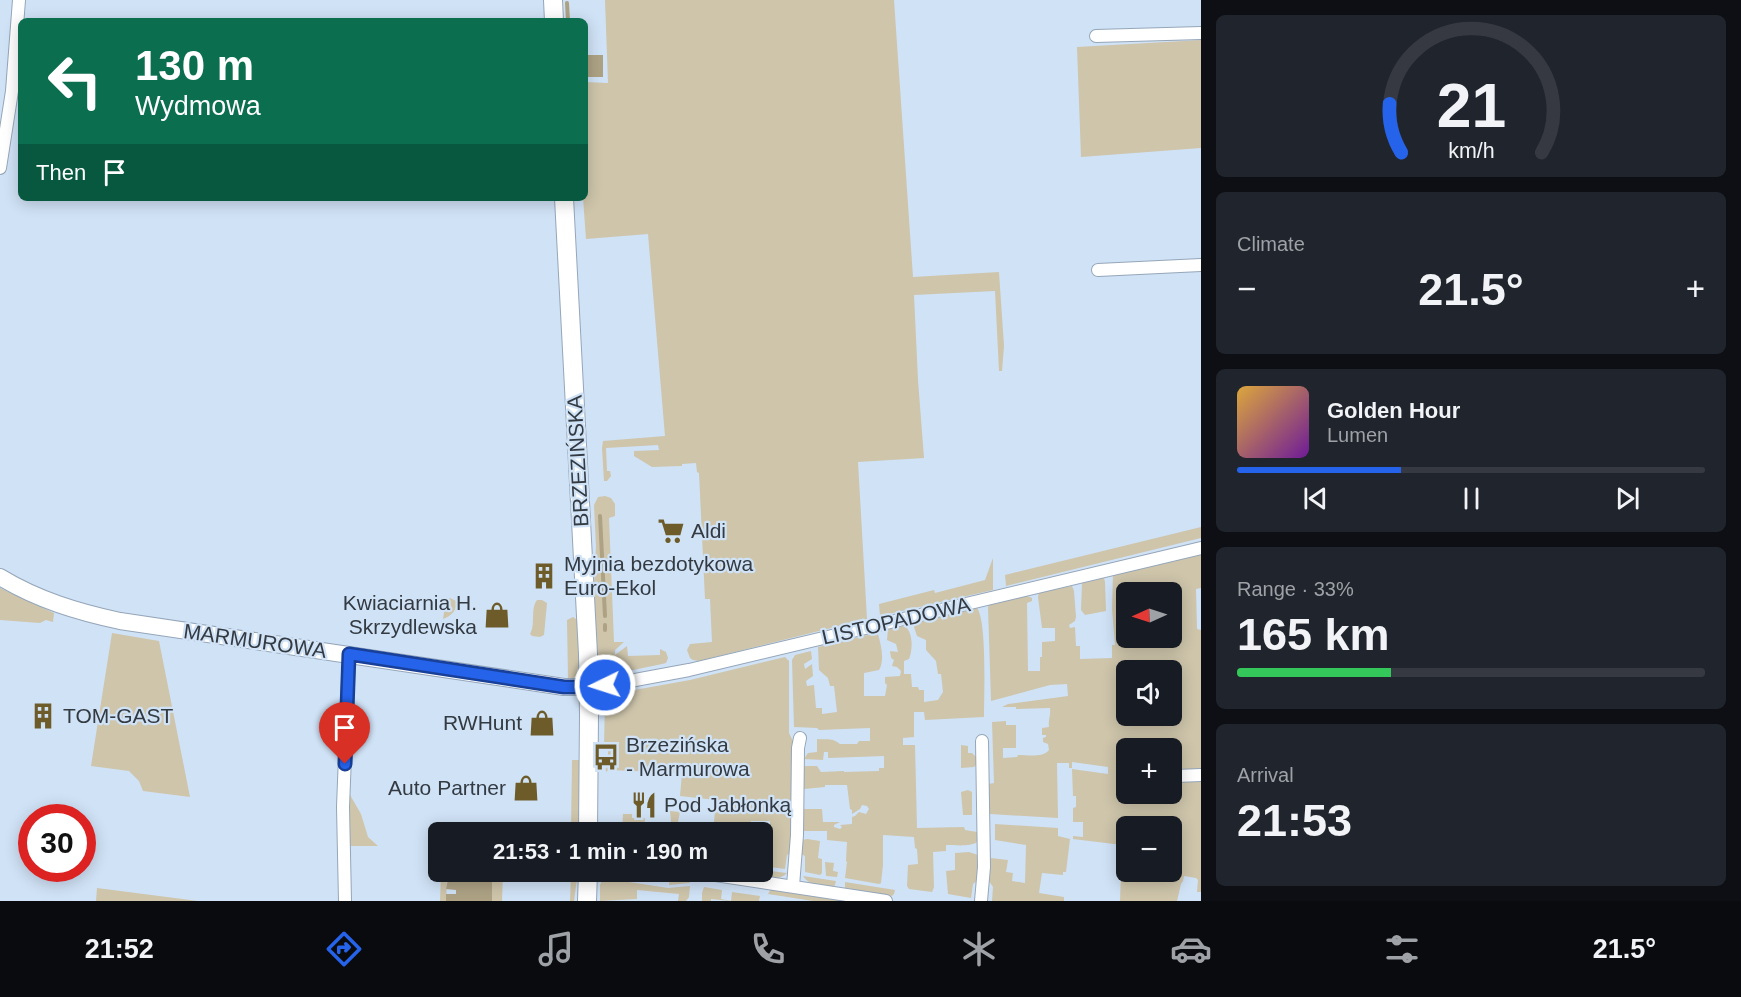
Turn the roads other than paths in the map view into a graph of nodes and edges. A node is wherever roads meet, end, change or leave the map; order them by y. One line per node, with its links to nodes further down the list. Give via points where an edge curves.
1 (19, 0): 6 (street, via 12,90)
2 (553, 0): 3 (main road)
3 (554, 18)
4 (1201, 33): 5 (street)
5 (1096, 36)
6 (0, 168)
7 (564, 201): 13 (main road, BRZEZIŃSKA)
8 (1201, 265): 9 (street)
9 (1098, 270)
10 (1201, 548): 13 (street, LISTOPADOWA, via 689,670)
11 (0, 578): 12 (street, MARMUROWA, via 50,601 120,621)
12 (349, 654): 13 (street, MARMUROWA, via 564,687); 22 (street, via 343,807)
13 (589, 687): 18 (main road, BRZEZIŃSKA)
14 (800, 738): 21 (street)
15 (982, 741): 25 (street)
16 (1201, 775): 17 (street)
17 (1182, 776)
18 (588, 822)
19 (588, 882): 23 (main road)
20 (765, 882): 21 (street)
21 (793, 886): 24 (street)
22 (345, 901)
23 (587, 901)
24 (886, 901)
25 (981, 901)

